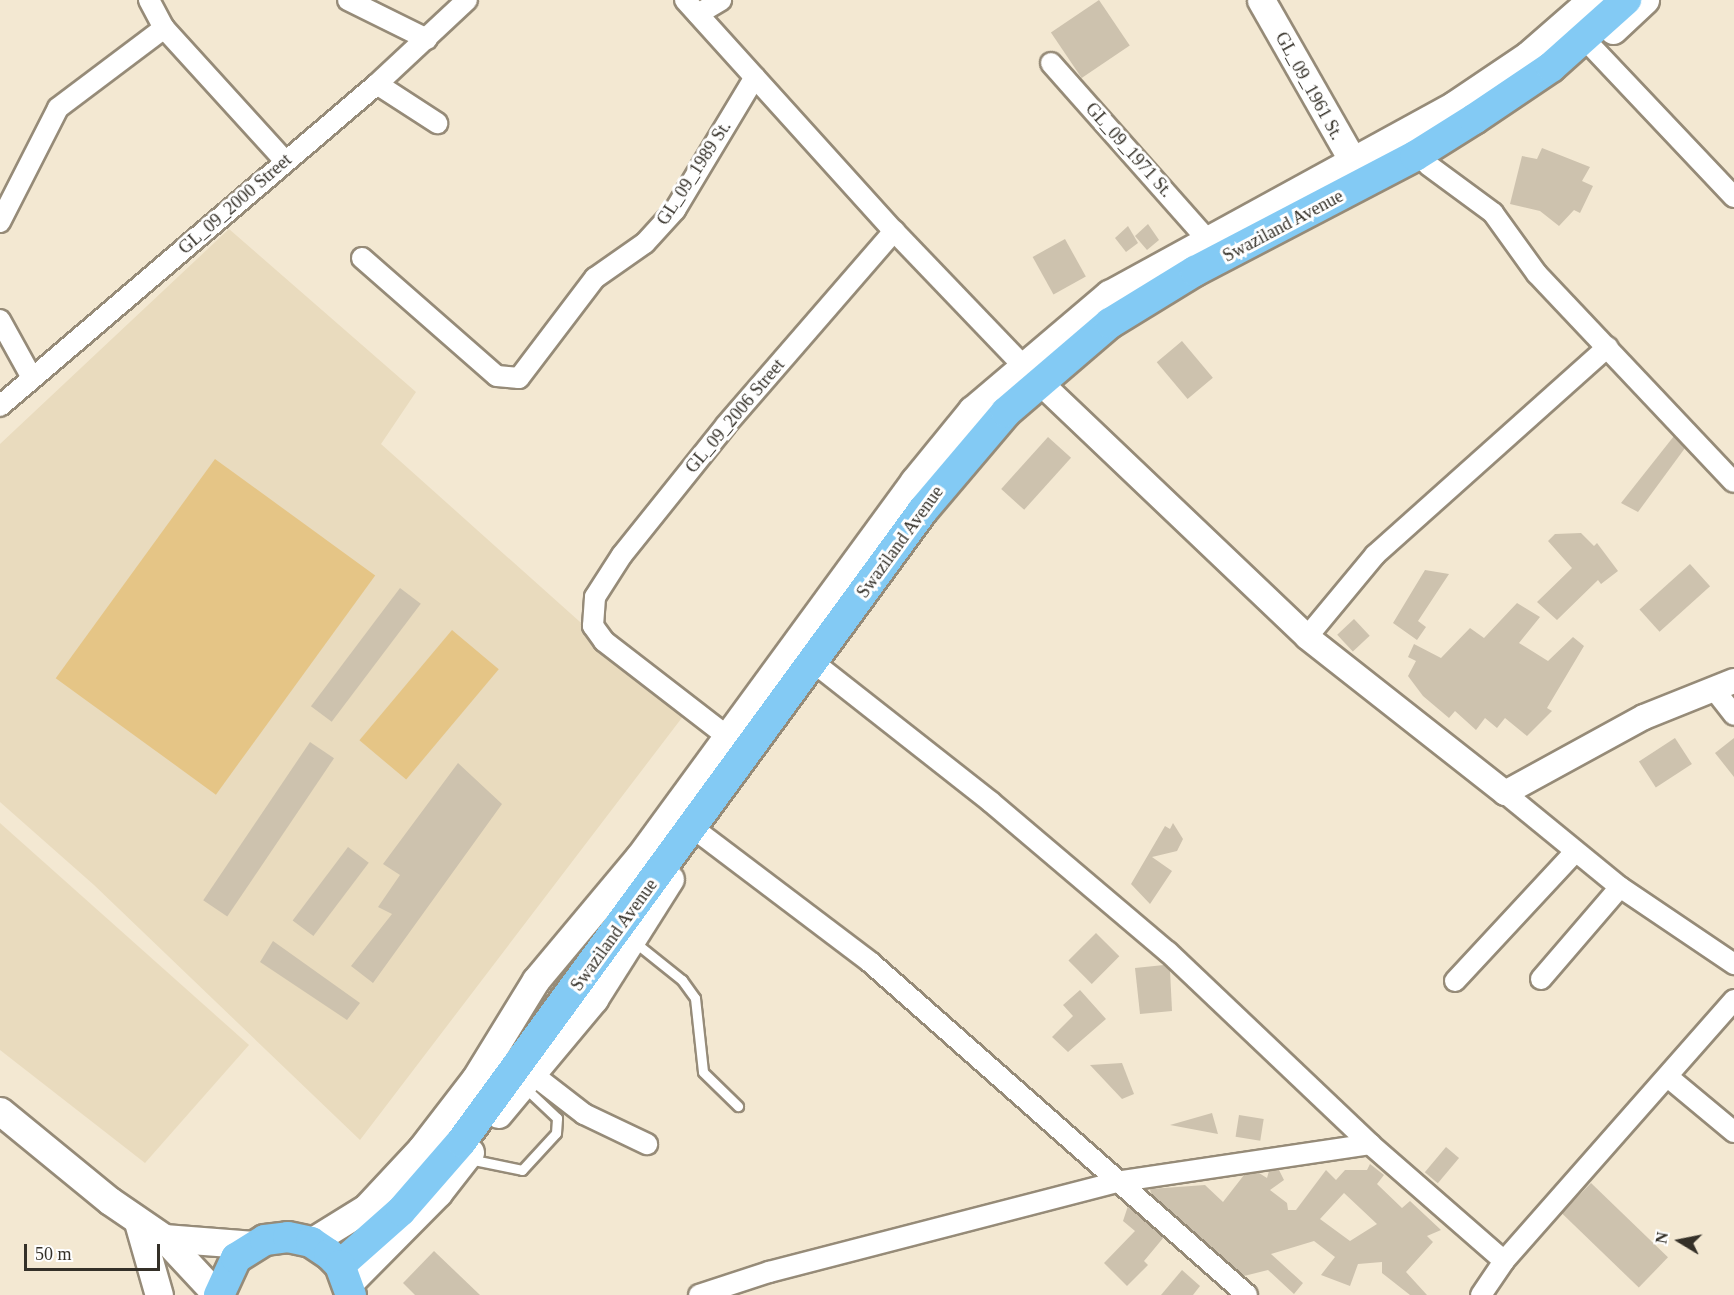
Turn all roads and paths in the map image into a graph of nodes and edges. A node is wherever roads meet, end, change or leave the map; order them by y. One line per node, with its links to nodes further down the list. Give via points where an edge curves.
1 (149, 0): 11 (street)
2 (348, 0): 12 (street)
3 (467, 0): 12 (street, GL_09_2000 Street)
4 (721, 0): 10 (street)
5 (1261, 0): 20 (main road, GL_09_1961 St.)
6 (1591, 0): 20 (main road)
7 (1613, 0): 20 (main road, Swaziland Avenue, via 1528,71)
8 (1626, 0): 20 (main road, Swaziland Avenue, via 1518,91)
9 (1645, 0): 13 (main road)
10 (692, 7): 15 (street)
11 (164, 28): 18 (street); 22 (street, via 58,108)
12 (427, 39): 16 (street, GL_09_2000 Street)
13 (1593, 48): 19 (main road, via 1521,106); 21 (street)
14 (1051, 63): 24 (street, GL_09_1971 St.)
15 (756, 77): 23 (street); 25 (street, GL_09_1989 St., via 675,210 645,243 595,278 519,378 497,376)
16 (377, 84): 17 (street); 18 (street, GL_09_2000 Street)
17 (437, 123)
18 (285, 161): 28 (street, GL_09_2000 Street)
19 (1428, 165): 20 (main road); 27 (street, via 1493,213 1537,274)
20 (1362, 178): 24 (main road); 29 (main road, Swaziland Avenue, via 1145,288)
21 (1734, 197)
22 (0, 222)
23 (894, 231): 29 (street); 36 (street, GL_09_2006 Street, via 810,325 622,555 591,612 593,626 604,641)
24 (1206, 238): 29 (main road, via 1109,294)
25 (362, 258)
26 (0, 320): 28 (street)
27 (1608, 347): 31 (street); 32 (street, via 1375,555)
28 (32, 378): 30 (street, GL_09_2000 Street)
29 (1034, 378): 32 (street); 33 (main road); 36 (main road, via 936,451); 59 (main road, Swaziland Avenue, via 956,450 446,1144)
30 (0, 406)
31 (1734, 482)
32 (1307, 637): 37 (street)
33 (822, 669): 38 (main road); 52 (street, via 992,802 1168,952)
34 (1723, 685): 35 (street); 37 (street, via 1644,717)
35 (1734, 715)
36 (728, 737): 59 (main road, via 613,890 536,980 475,1078 421,1149 366,1208)
37 (1505, 794): 39 (street)
38 (701, 834): 41 (main road); 54 (street, via 870,962)
39 (1575, 852): 40 (street); 44 (street)
40 (1620, 886): 42 (street); 43 (street)
41 (632, 940): 47 (main road, via 594,999); 48 (lane, via 682,980 695,998 703,1072)
42 (1734, 964)
43 (1541, 979)
44 (1455, 981)
45 (1734, 1000): 46 (street)
46 (1668, 1077): 50 (street); 58 (street)
47 (527, 1079): 51 (street, via 584,1114); 53 (main road); 53 (lane, via 556,1118 556,1133 522,1170)
48 (738, 1106)
49 (0, 1111): 55 (main road)
50 (1734, 1132)
51 (647, 1144)
52 (1370, 1144): 54 (street); 58 (street)
53 (465, 1158): 59 (main road, via 438,1193)
54 (1116, 1182): 63 (street, via 770,1272); 64 (street)
55 (138, 1221): 56 (main road); 61 (main road)
56 (164, 1238): 57 (main road); 62 (main road)
57 (254, 1245): 59 (main road, via 276,1238); 62 (main road, via 237,1258)
58 (1504, 1261): 60 (street)
59 (336, 1268)
60 (1484, 1294)
61 (159, 1295)
62 (218, 1295)
63 (699, 1295)
64 (1247, 1295)

